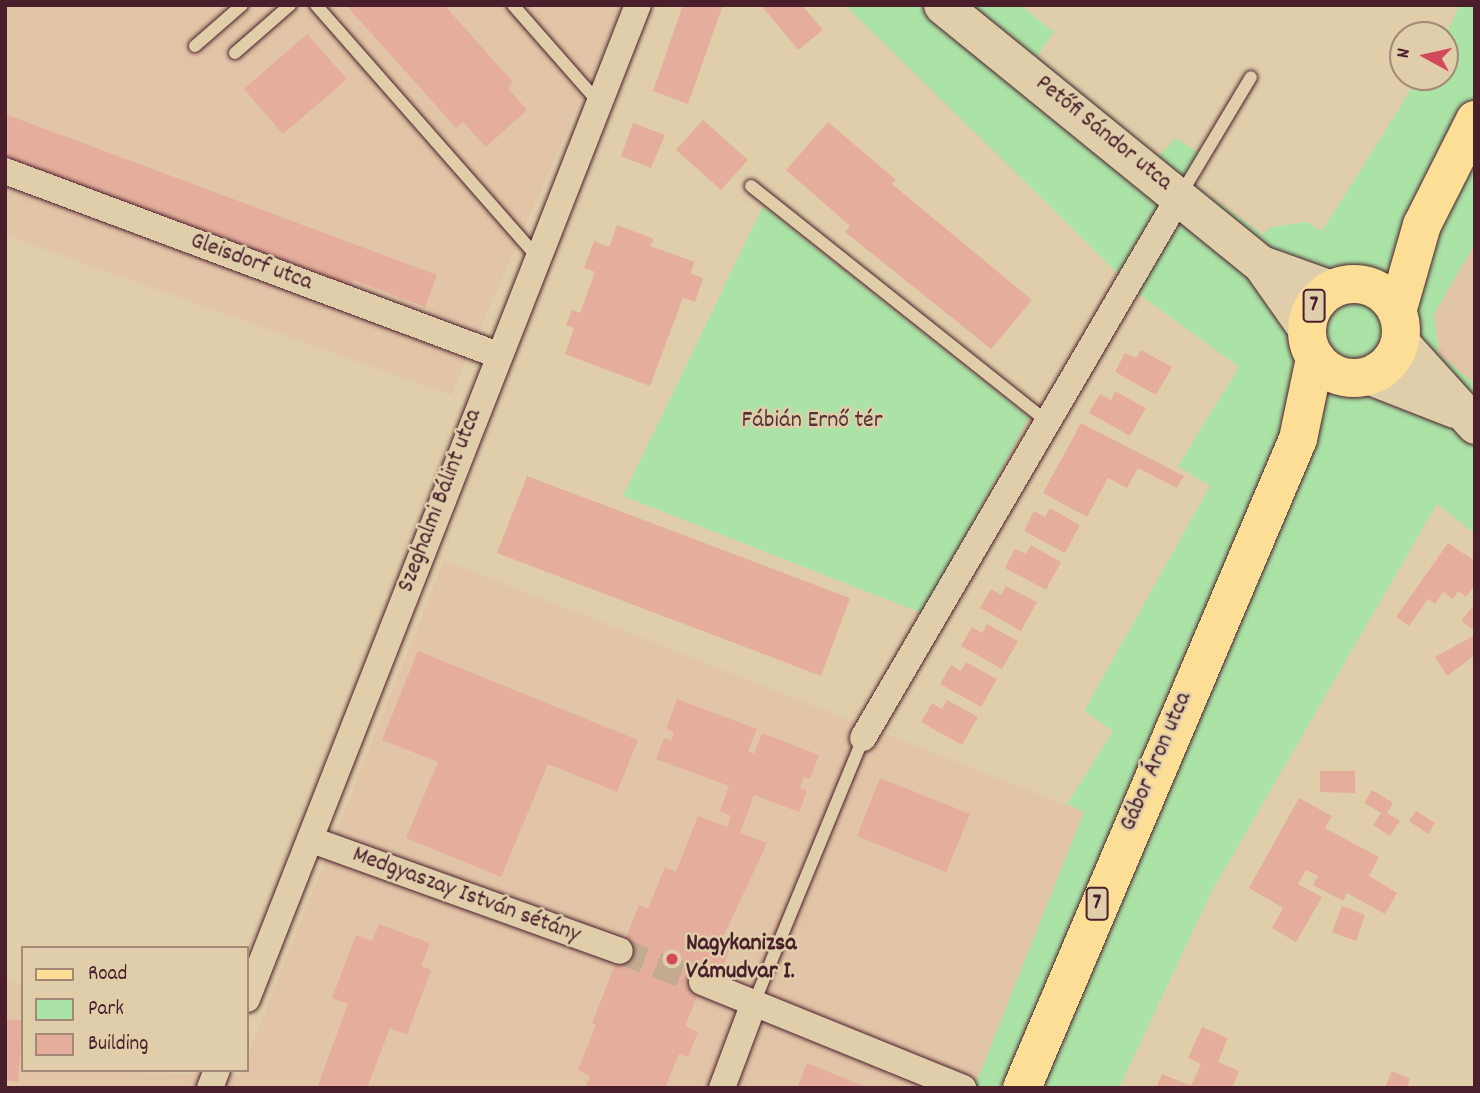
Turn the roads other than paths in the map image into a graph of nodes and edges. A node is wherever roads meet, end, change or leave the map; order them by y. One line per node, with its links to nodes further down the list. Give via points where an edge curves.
1 (242, 5): 7 (lane)
2 (290, 5): 8 (lane)
3 (316, 5): 16 (lane)
4 (513, 5): 10 (lane)
5 (638, 5): 10 (street, Szeghalmi Bálint utca)
6 (942, 5): 14 (main road, Petőfi Sándor utca)
7 (195, 46)
8 (234, 53)
9 (1251, 77): 14 (lane)
10 (599, 103): 16 (street, Szeghalmi Bálint utca)
11 (1475, 120): 15 (main road, Gábor Áron utca / 7)
12 (5, 171): 21 (street, Gleisdorf utca)
13 (751, 186): 24 (lane)
14 (1180, 195): 17 (main road, Petőfi Sándor utca); 24 (street)
15 (1422, 225): 18 (main road, Gábor Áron utca / 7); 19 (main road, Gábor Áron utca / 7)
16 (537, 257): 21 (street, Szeghalmi Bálint utca)
17 (1261, 264): 18 (main road, Petőfi Sándor utca); 20 (main road, Petőfi Sándor utca)
18 (1347, 287): 19 (main road, 7, via 1376,289); 20 (main road, Gábor Áron utca / 7, via 1318,299)
19 (1398, 327): 22 (main road, Gábor Áron utca / 7, via 1384,368); 23 (main road)
20 (1310, 343): 22 (main road, 7, via 1325,369); 25 (main road, Gábor Áron utca / 7)
21 (498, 355): 27 (street, Szeghalmi Bálint utca)
22 (1362, 377): 23 (main road); 25 (main road, Gábor Áron utca / 7)
23 (1466, 418)
24 (1048, 422): 26 (street)
25 (1298, 439): 34 (main road, Gábor Áron utca / 7)
26 (863, 737): 31 (lane)
27 (312, 840): 28 (street, Medgyaszay István sétány); 30 (street, Szeghalmi Bálint utca)
28 (620, 951)
29 (702, 982): 31 (street)
30 (248, 997)
31 (754, 1003): 32 (street); 33 (street)
32 (722, 1088)
33 (963, 1088)
34 (1022, 1088)

